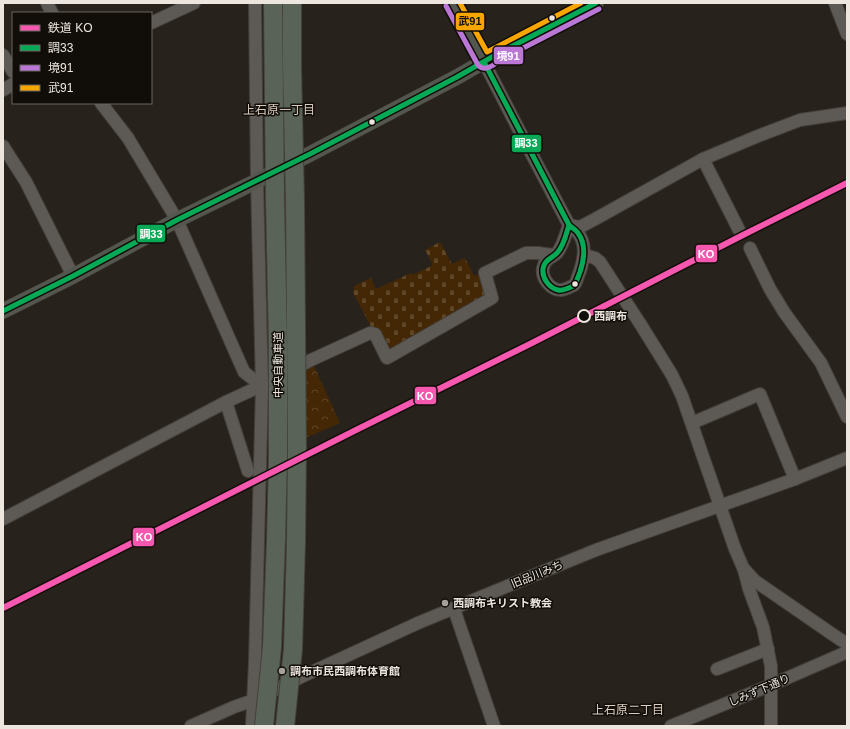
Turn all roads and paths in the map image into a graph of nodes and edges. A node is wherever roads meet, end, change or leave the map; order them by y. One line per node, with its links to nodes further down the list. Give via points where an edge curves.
1 (47, 3): 9 (street)
2 (194, 3): 10 (street)
3 (255, 3): 21 (street)
4 (273, 3): 50 (highway, 中央自動車道, bridge, via 278,457 272,647)
5 (292, 3): 51 (highway, 中央自動車道, bridge, via 297,442 293,648)
6 (452, 3): 13 (main road)
7 (596, 3): 13 (main road)
8 (835, 3): 11 (street)
9 (52, 12)
10 (152, 24)
11 (847, 34)
12 (3, 55): 14 (street)
13 (484, 62): 21 (main road); 23 (street)
14 (12, 70)
15 (12, 85): 16 (street)
16 (3, 90)
17 (102, 104): 22 (street, via 128,138)
18 (847, 113): 20 (street, via 800,120)
19 (3, 146): 29 (street, via 26,182)
20 (703, 159): 23 (street, via 580,227); 24 (street)
21 (257, 181): 22 (main road); 31 (street)
22 (177, 220): 29 (main road); 31 (street, via 244,372)
23 (569, 225): 25 (street); 27 (street, via 581,238)
24 (739, 230)
25 (562, 245): 27 (street); 28 (street)
26 (750, 248): 33 (street, via 784,312 821,363)
27 (583, 249): 28 (street, via 582,266 576,280 573,285 562,290 548,284 542,273 545,261); 34 (street, via 600,262 641,325 672,375)
28 (553, 255): 31 (street, via 526,253 485,273 492,298 387,358 374,334 370,333)
29 (73, 276): 30 (main road)
30 (3, 312)
31 (262, 386): 32 (street); 47 (street)
32 (226, 402): 36 (street); 39 (street)
33 (847, 417)
34 (692, 423): 37 (street, via 760,394); 38 (street)
35 (847, 458): 37 (street, 旧品川みち)
36 (248, 471)
37 (795, 480): 38 (street, 旧品川みち)
38 (720, 507): 40 (street); 41 (street, 旧品川みち, via 596,550)
39 (3, 519)
40 (744, 570): 42 (street); 43 (street)
41 (454, 609): 47 (street, 旧品川みち, via 418,623); 52 (street)
42 (847, 644)
43 (768, 649): 45 (street); 46 (street)
44 (847, 652): 46 (street, しみず下通り)
45 (716, 669)
46 (771, 685): 53 (street, しみず下通り); 54 (street)
47 (254, 700): 48 (street, 旧品川みち); 49 (street)
48 (191, 726)
49 (252, 726)
50 (264, 726)
51 (285, 726)
52 (494, 726)
53 (672, 726)
54 (771, 726)

